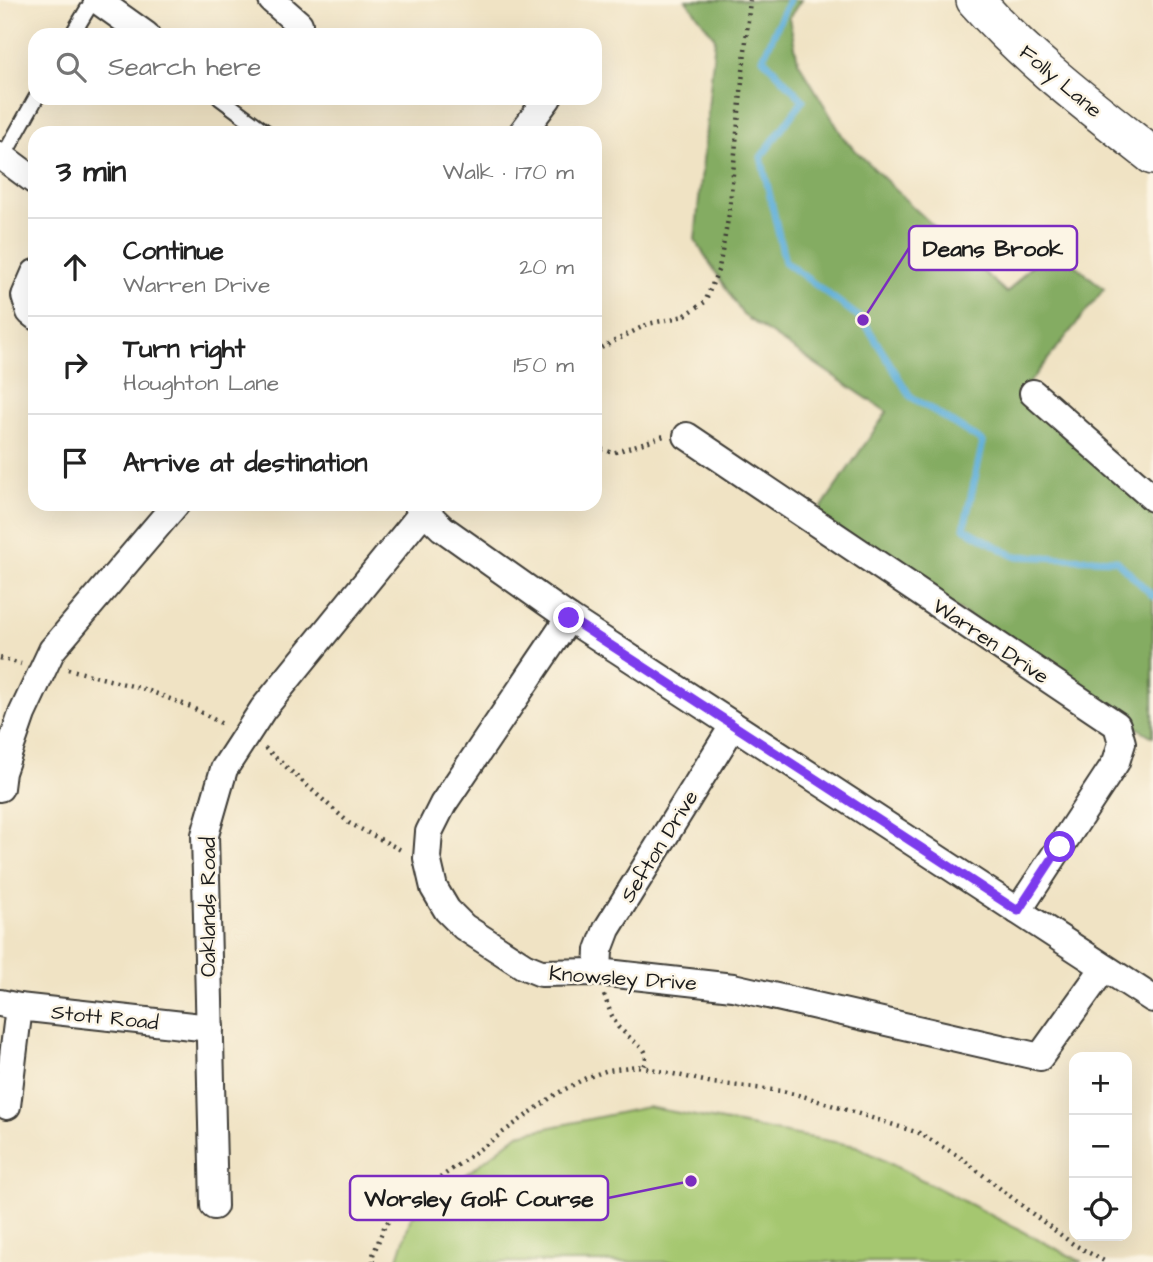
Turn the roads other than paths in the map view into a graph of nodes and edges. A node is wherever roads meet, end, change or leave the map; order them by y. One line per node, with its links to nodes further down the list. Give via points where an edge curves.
1 (95, 0): 5 (lane); 6 (street)
2 (272, 0): 4 (street)
3 (975, 0): 13 (main road, Folly Lane, via 1035,62)
4 (299, 24)
5 (77, 28)
6 (136, 28)
7 (32, 105): 12 (lane)
8 (229, 105): 10 (lane)
9 (543, 105): 11 (street)
10 (258, 126)
11 (527, 126)
12 (1, 155): 14 (street)
13 (1153, 156)
14 (28, 176)
15 (28, 289): 16 (street)
16 (28, 306)
17 (1034, 393): 19 (street)
18 (687, 436): 26 (street, Warren Drive, via 1117,725 1122,743 1115,762)
19 (1153, 498)
20 (170, 511): 25 (street, via 52,650 22,714)
21 (417, 511): 31 (street, Oaklands Road, via 263,709 224,769 205,835)
22 (424, 511): 23 (street)
23 (569, 618): 24 (street); 28 (street, Knowsley Drive, via 443,804 429,832 427,858 434,888 464,927 541,973)
24 (733, 726): 26 (street); 28 (street, Sefton Drive, via 607,929 599,950)
25 (0, 788)
26 (1018, 911): 27 (street)
27 (1104, 968): 28 (street, Knowsley Drive, via 1040,1057 733,987); 29 (street)
28 (598, 972)
29 (1153, 999)
30 (9, 1005): 31 (street, Stott Road); 32 (street)
31 (210, 1028): 33 (street, Oaklands Road)
32 (7, 1106)
33 (214, 1206)

